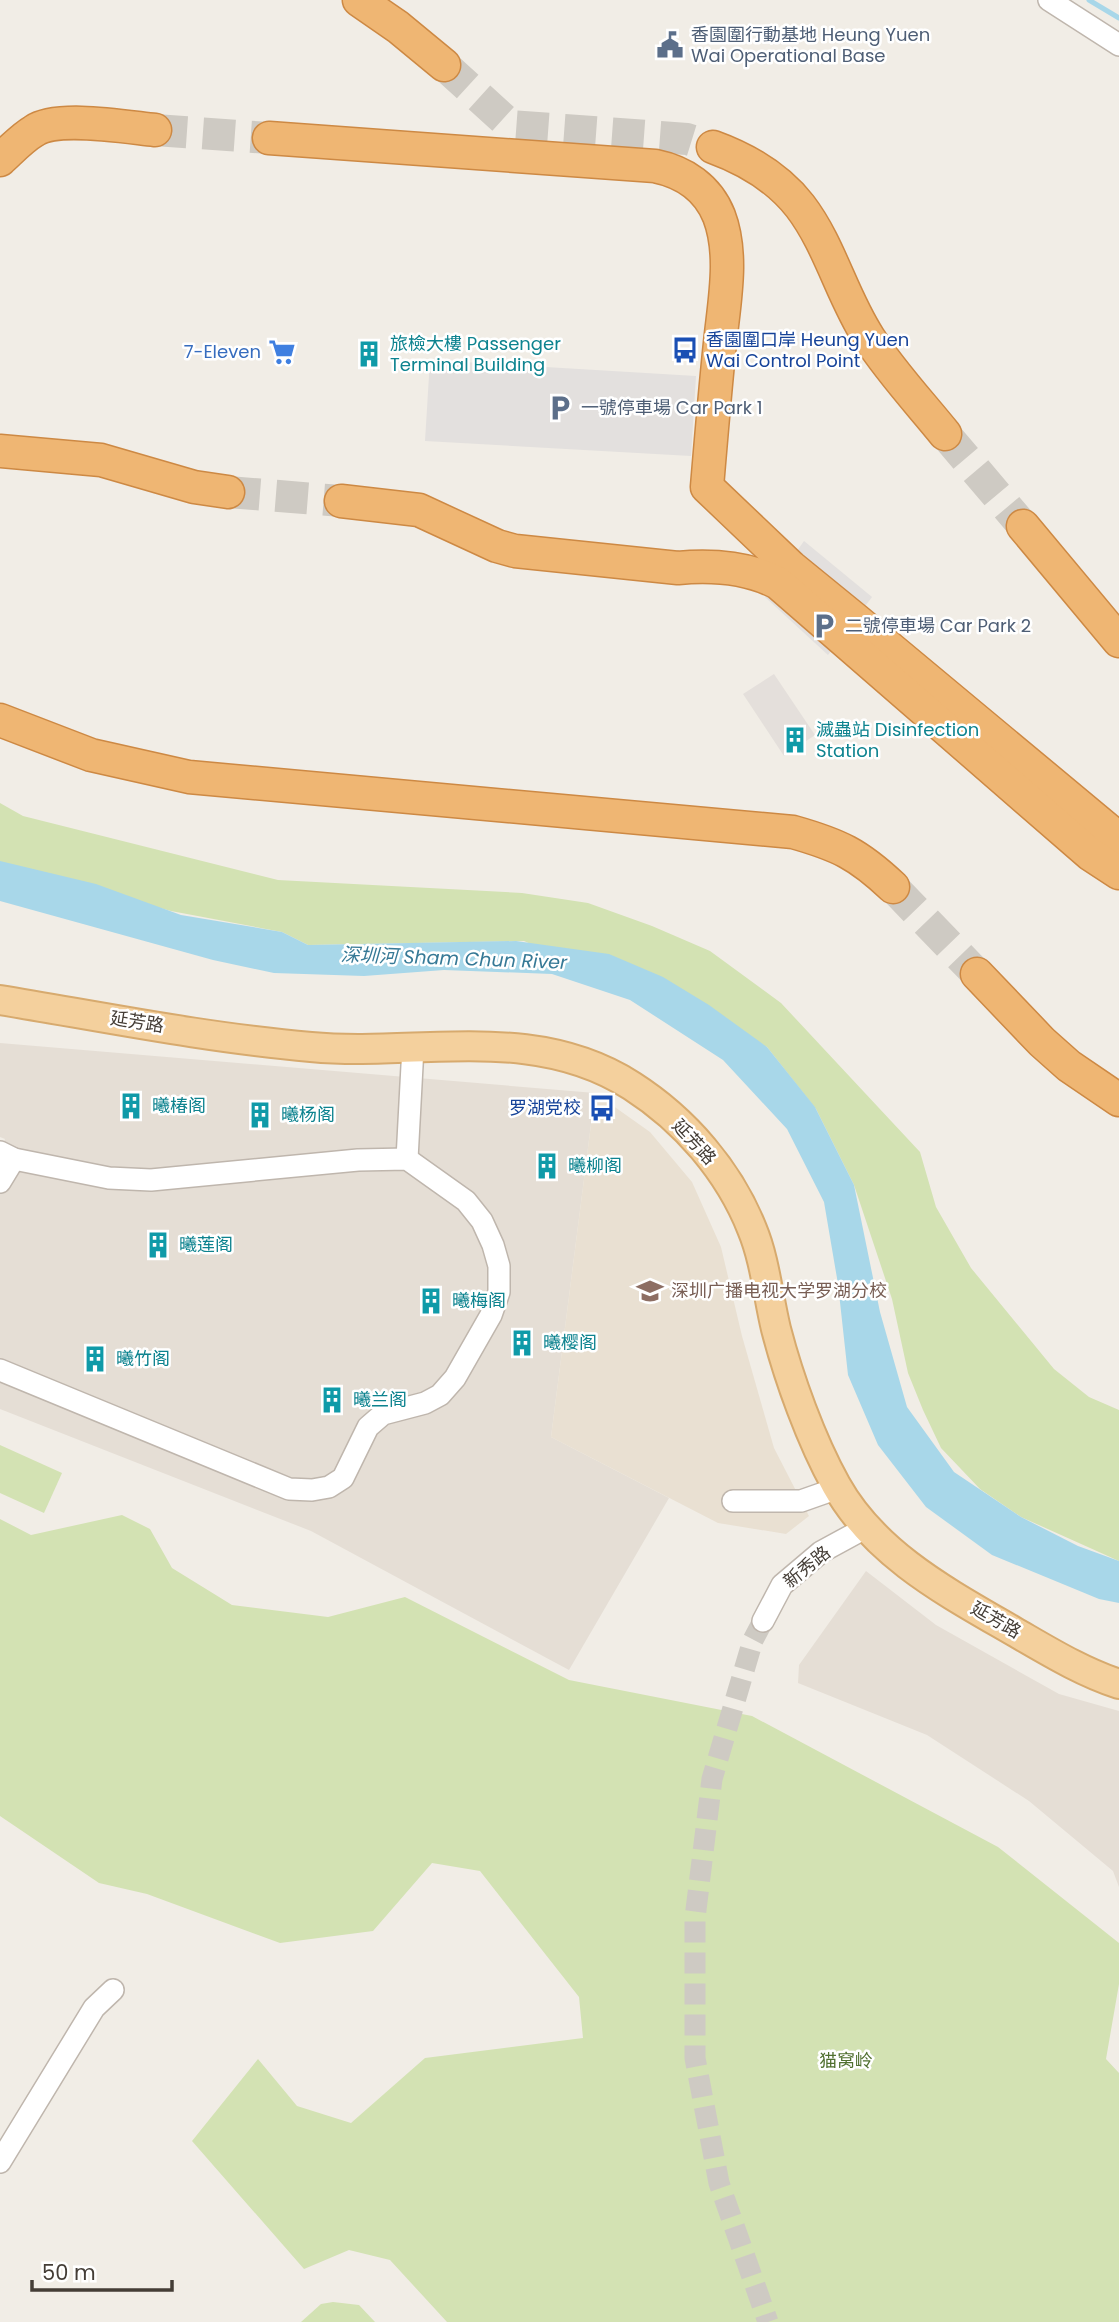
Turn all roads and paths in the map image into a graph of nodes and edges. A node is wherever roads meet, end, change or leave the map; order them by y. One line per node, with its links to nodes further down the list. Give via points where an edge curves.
1 (359, 0): 4 (highway)
2 (1049, 0): 3 (street)
3 (1119, 45)
4 (436, 58)
5 (155, 130): 8 (highway, via 51,124 34,130)
6 (269, 138): 16 (highway, via 655,166 695,183 712,201 725,240 706,487 807,581)
7 (713, 147): 9 (highway, via 755,167 800,206 868,337)
8 (0, 160)
9 (946, 434)
10 (0, 450): 11 (highway, via 101,460)
11 (228, 492)
12 (341, 501): 17 (highway, via 419,510 515,551 762,574 778,583 1090,854)
13 (1023, 526): 14 (highway)
14 (1119, 641)
15 (0, 720): 18 (highway, via 92,755 189,777 793,832 845,849)
16 (1119, 839)
17 (1119, 873)
18 (893, 887)
19 (977, 974): 22 (highway, via 1069,1066)
20 (0, 1000): 21 (main road, 延芳路, via 286,1045 344,1049)
21 (413, 1046): 24 (street); 27 (main road, 延芳路, via 501,1046 586,1064 630,1085 707,1152 753,1231 776,1331 818,1447)
22 (1119, 1100)
23 (7, 1156): 24 (street, via 109,1178 151,1180); 25 (street)
24 (407, 1158): 26 (street, via 466,1201 482,1222 499,1266 499,1292 455,1378 425,1404 383,1414 368,1427 344,1478 329,1487 289,1489)
25 (0, 1182)
26 (0, 1370)
27 (838, 1488): 28 (street, via 801,1502); 29 (main road, 延芳路)
28 (733, 1501)
29 (867, 1527): 30 (street, 新秀路, via 821,1552 782,1585); 31 (main road, 延芳路, via 933,1584 1044,1649)
30 (763, 1621)
31 (1119, 1684)
32 (113, 1990): 33 (street, via 94,2008)
33 (0, 2162)

